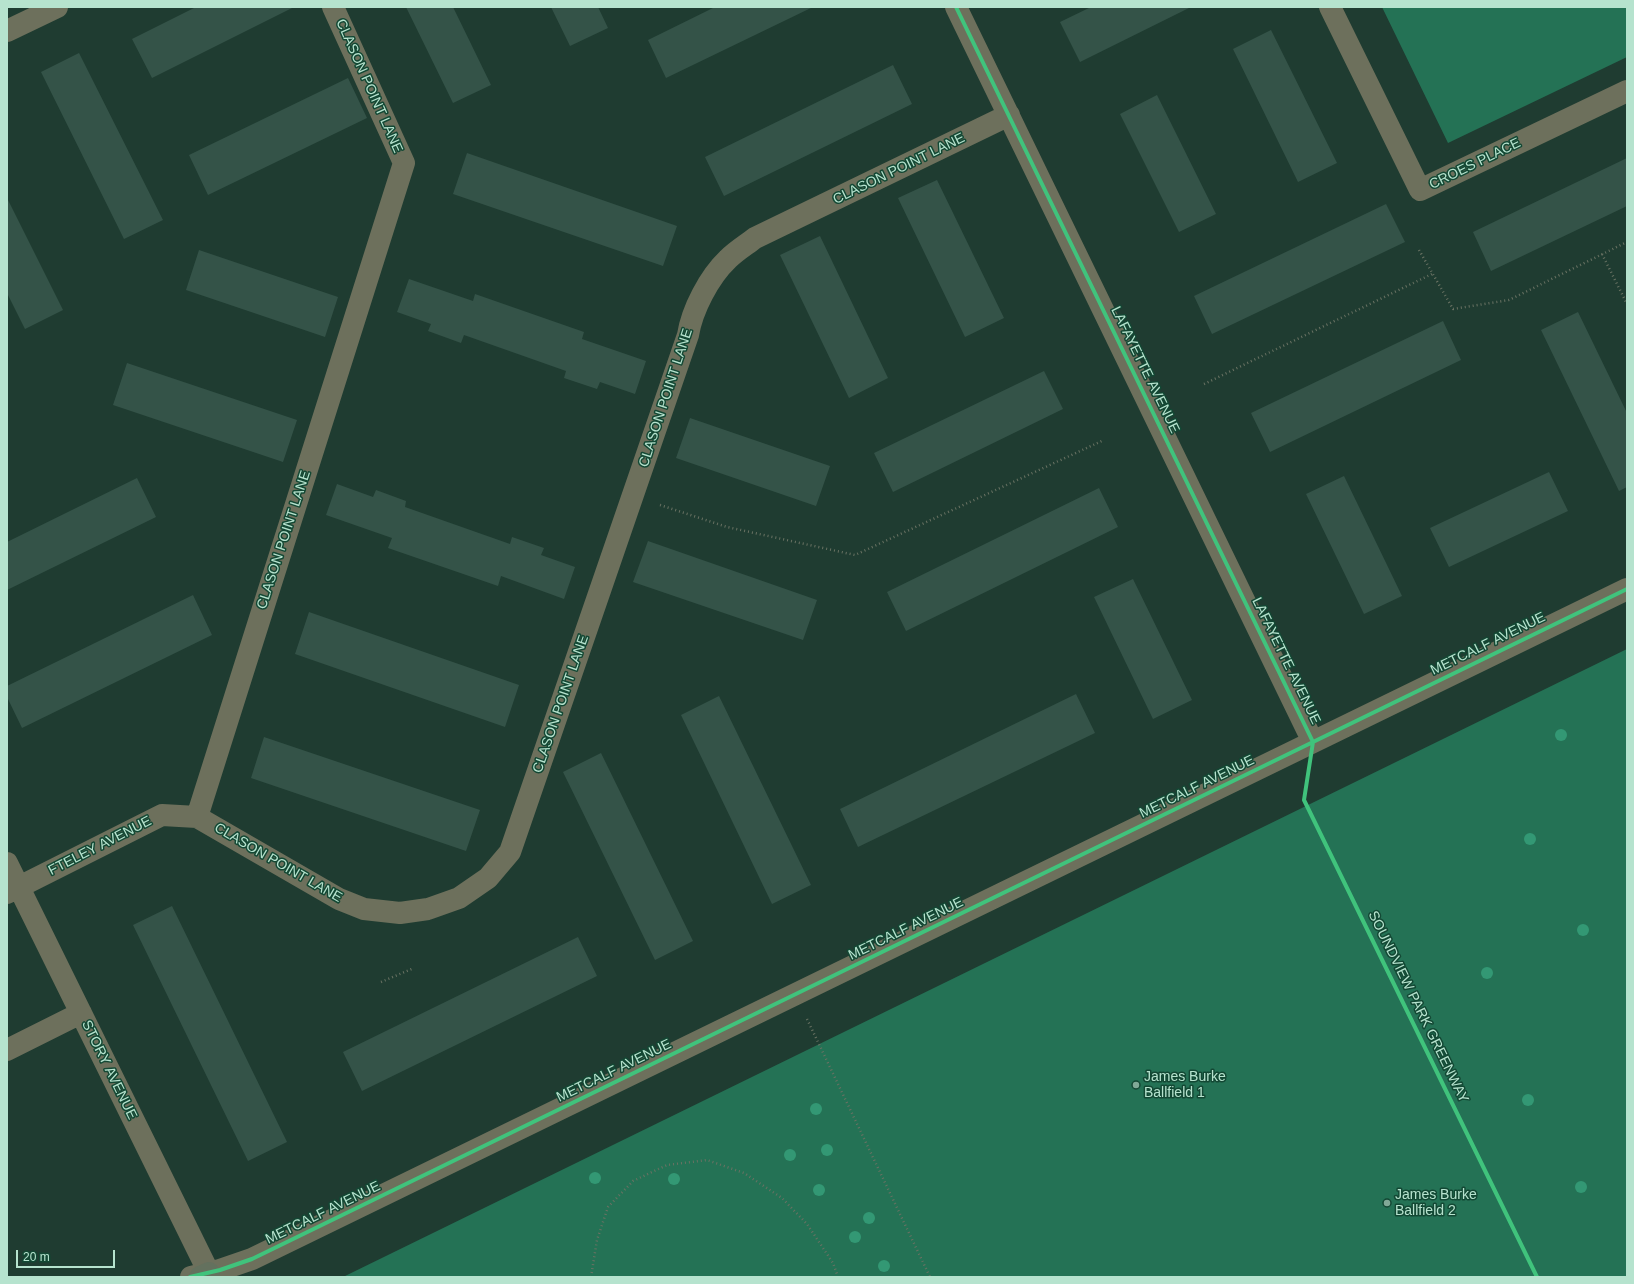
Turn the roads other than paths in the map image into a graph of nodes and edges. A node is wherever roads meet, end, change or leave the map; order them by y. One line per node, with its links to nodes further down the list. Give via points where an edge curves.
1 (57, 7): 5 (street)
2 (333, 7): 10 (street, CLASON POINT LANE, via 404,163)
3 (956, 7): 7 (street, LAFAYETTE AVENUE)
4 (1330, 7): 6 (street, CROES PLACE, via 1420,190)
5 (7, 32)
6 (1627, 91)
7 (1009, 115): 9 (street, LAFAYETTE AVENUE); 10 (street, CLASON POINT LANE, via 755,238 727,259 703,291 510,852 488,878 459,898 428,909 400,913 364,909 329,895)
8 (1627, 589): 9 (street, METCALF AVENUE)
9 (1313, 742): 15 (street, METCALF AVENUE, via 252,1259)
10 (197, 817): 12 (street, FTELEY AVENUE, via 162,815)
11 (7, 862): 12 (street, STORY AVENUE)
12 (13, 890): 13 (street, STORY AVENUE)
13 (81, 1013): 14 (street); 15 (street, STORY AVENUE)
14 (7, 1050)
15 (202, 1276)

